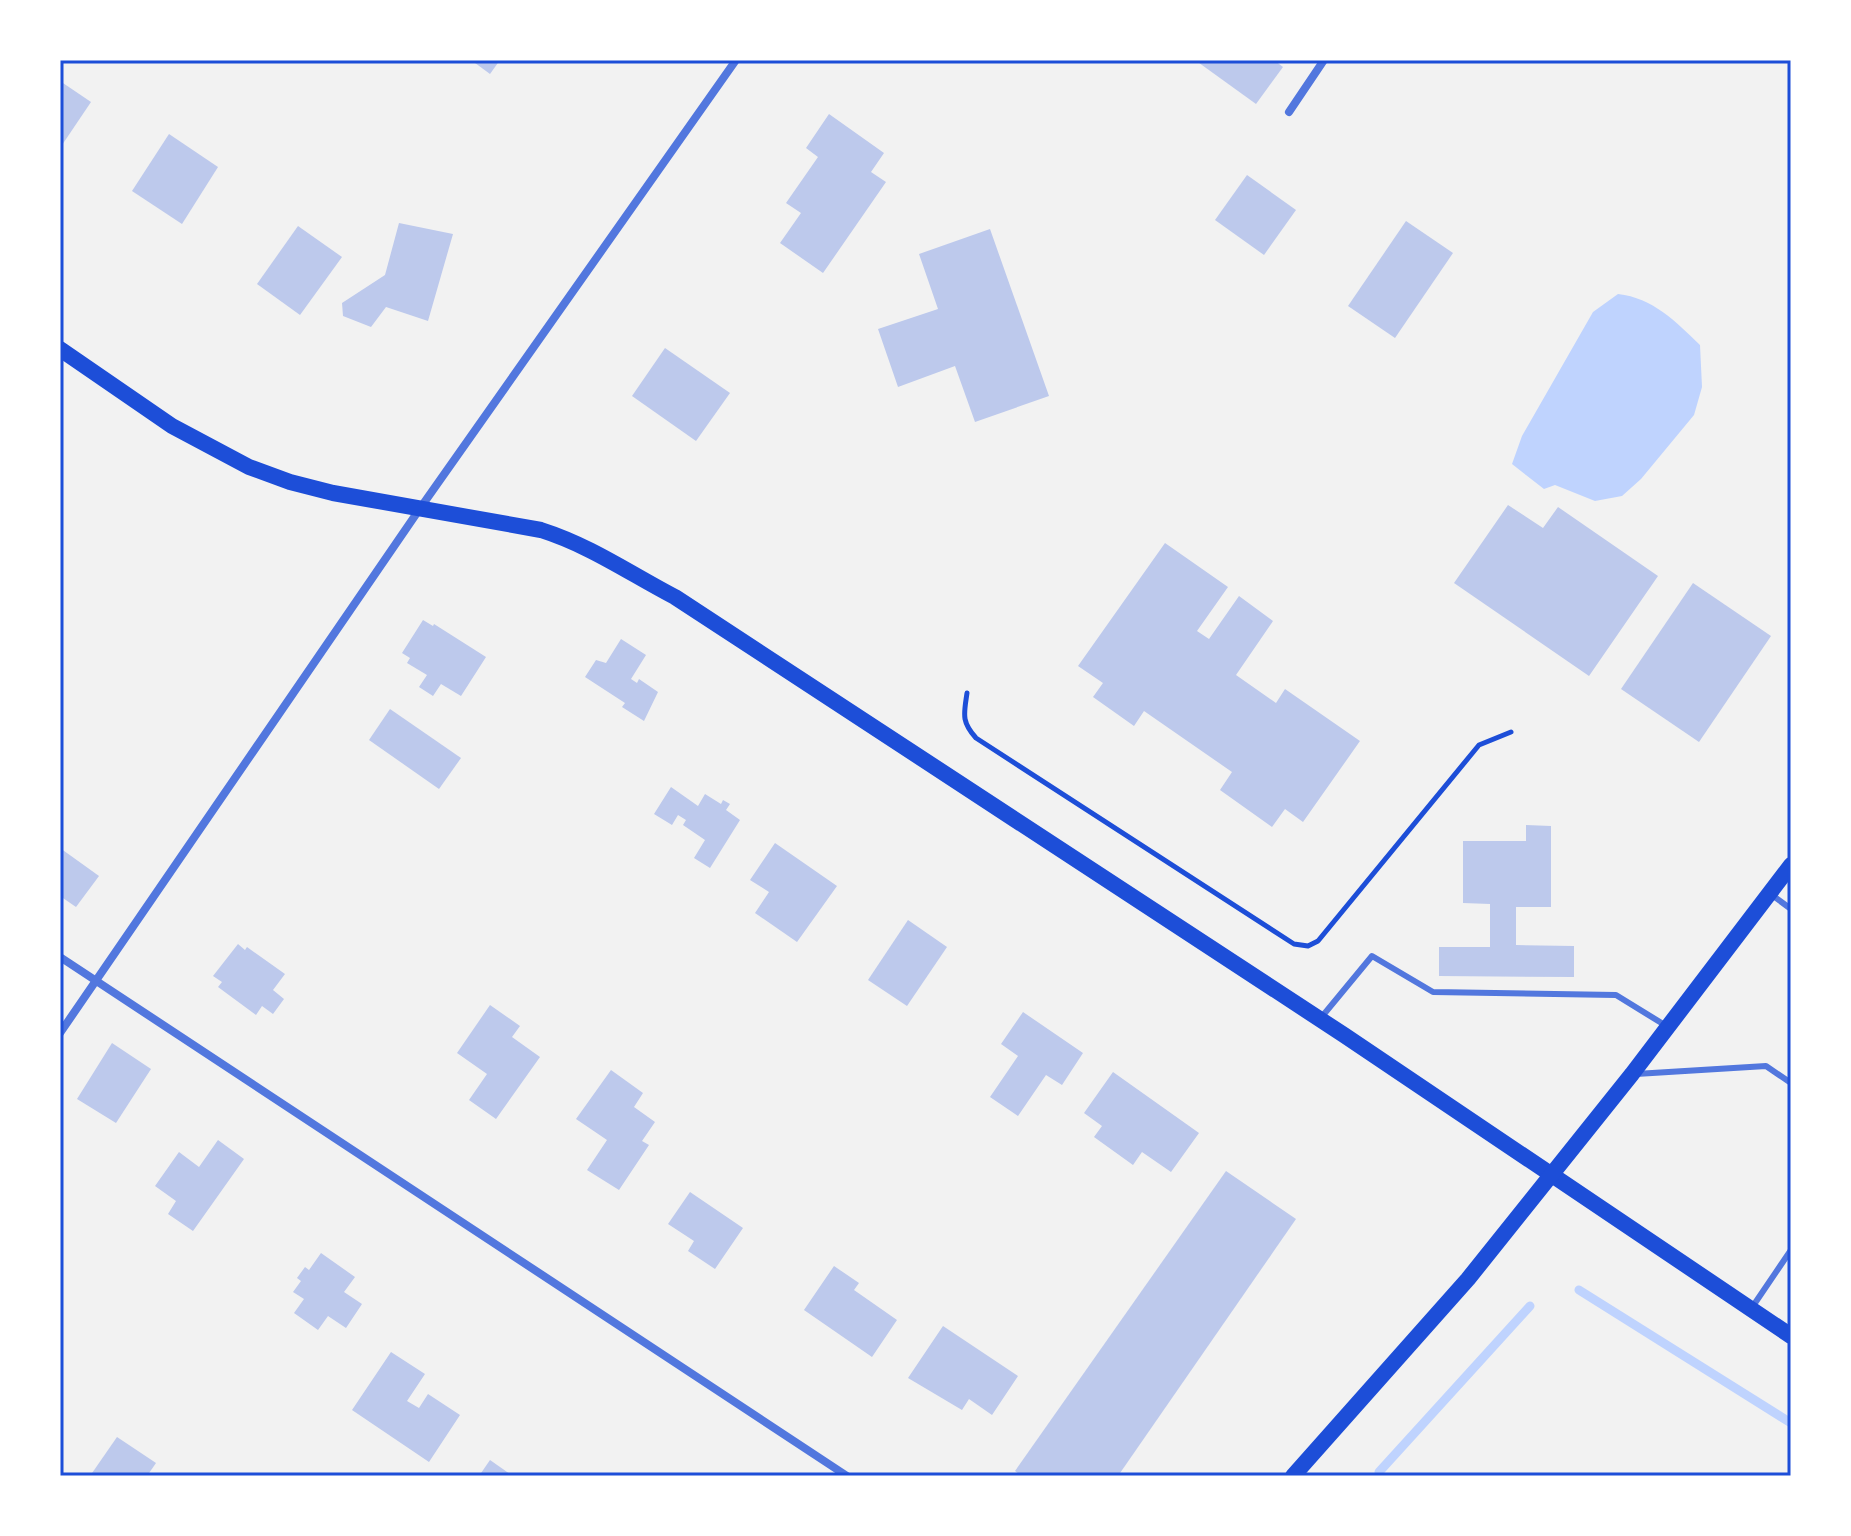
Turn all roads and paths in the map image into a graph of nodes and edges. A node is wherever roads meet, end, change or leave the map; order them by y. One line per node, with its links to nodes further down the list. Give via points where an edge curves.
1 (736, 60): 5 (street)
2 (1324, 60): 3 (street)
3 (1289, 112)
4 (60, 349): 5 (main road, via 172,426 249,467 304,486)
5 (421, 507): 12 (street); 13 (main road, via 541,530 606,557)
6 (967, 693): 7 (path, via 966,727 976,738 1294,944 1308,946 1318,941 1479,745)
7 (1511, 732)
8 (1791, 865): 9 (main road)
9 (1770, 893): 10 (lane); 14 (main road)
10 (1791, 909)
11 (60, 957): 12 (street)
12 (96, 981): 15 (street); 23 (street)
13 (1320, 1020): 14 (lane, via 1372,956 1433,992 1616,995); 18 (main road)
14 (1668, 1027): 16 (main road)
15 (60, 1033)
16 (1632, 1074): 17 (lane, via 1766,1066); 18 (main road)
17 (1791, 1083)
18 (1551, 1175): 20 (main road); 22 (main road)
19 (1791, 1250): 20 (lane)
20 (1751, 1309): 21 (main road)
21 (1791, 1336)
22 (1303, 1472)
23 (847, 1476)

